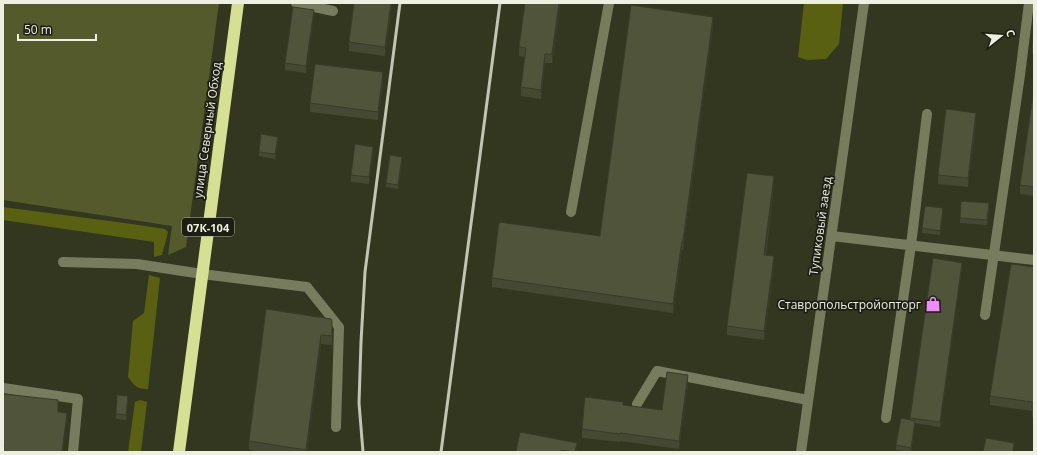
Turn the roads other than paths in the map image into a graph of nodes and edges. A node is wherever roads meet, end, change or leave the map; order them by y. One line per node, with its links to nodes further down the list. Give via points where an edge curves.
1 (238, 3): 14 (highway, улица Северный Обход / 07К-104)
2 (296, 3): 6 (street)
3 (609, 3): 8 (street)
4 (864, 3): 9 (street, Тупиковый заезд)
5 (1029, 3): 11 (street)
6 (333, 10)
7 (927, 114): 10 (street)
8 (571, 212)
9 (832, 236): 10 (street); 17 (street, Тупиковый заезд)
10 (910, 245): 11 (street); 19 (street)
11 (993, 255): 12 (street); 15 (street)
12 (1034, 260)
13 (63, 262): 14 (street, via 137,264)
14 (202, 274): 20 (street, via 307,287 339,327); 22 (highway, улица Северный Обход / 07К-104)
15 (985, 315)
16 (3, 388): 21 (street, via 78,399)
17 (808, 400): 18 (street, via 657,371); 23 (street, Тупиковый заезд)
18 (637, 404)
19 (886, 418)
20 (336, 427)
21 (73, 452)
22 (179, 452)
23 (801, 452)

